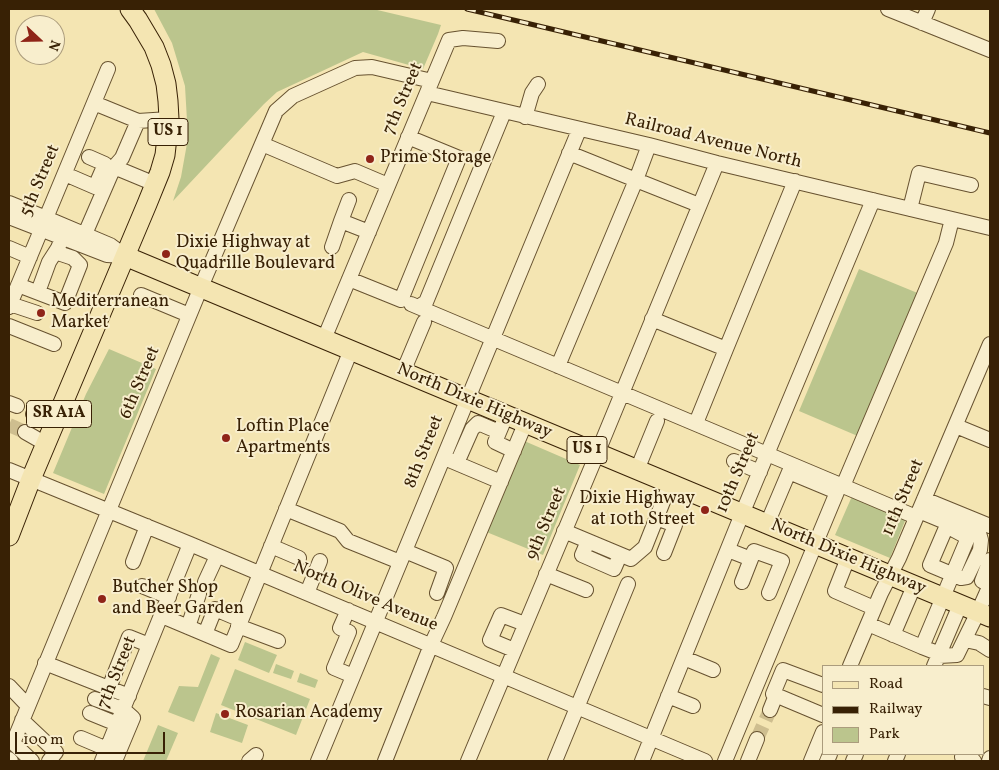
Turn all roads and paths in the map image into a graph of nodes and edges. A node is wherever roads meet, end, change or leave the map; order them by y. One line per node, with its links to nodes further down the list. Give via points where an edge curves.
1 (130, 9): 13 (main road, US 1, via 147,34 161,65)
2 (888, 9): 4 (street)
3 (928, 9): 4 (street)
4 (922, 23): 6 (street)
5 (498, 42): 9 (street, 7th Street, via 463,38 449,40)
6 (990, 48)
7 (108, 69): 10 (street, 5th Street)
8 (538, 84): 12 (street)
9 (429, 87): 11 (street, Railroad Avenue North); 16 (street, 7th Street); 17 (street, 6th Street, via 372,67 355,68 293,96 276,111)
10 (94, 103): 14 (street); 23 (street, 5th Street)
11 (504, 112): 12 (street, Railroad Avenue North); 52 (street, via 426,302)
12 (525, 117): 15 (street, Railroad Avenue North)
13 (169, 120): 14 (street); 26 (main road, US 1, via 165,155)
14 (138, 121): 22 (street, via 122,158)
15 (579, 130): 18 (street, Railroad Avenue North); 19 (street, 8th Street)
16 (408, 137): 27 (street, 7th Street); 51 (street, via 459,158)
17 (262, 144): 27 (street, via 337,176 355,171); 47 (street, 6th Street)
18 (649, 145): 21 (street, Railroad Avenue North); 24 (street)
19 (569, 153): 24 (street); 58 (street, 8th Street)
20 (89, 157): 23 (street, via 105,164 95,187)
21 (716, 163): 25 (street, Railroad Avenue North); 32 (street, 9th Street)
22 (114, 167): 26 (street); 40 (street)
23 (65, 174): 37 (street, 5th Street)
24 (636, 180): 32 (street); 64 (street)
25 (795, 181): 30 (street, Railroad Avenue North); 62 (street)
26 (155, 184): 44 (main road, US 1)
27 (388, 185): 39 (street, 7th Street)
28 (971, 185): 33 (street, via 919,174)
29 (349, 200): 36 (street)
30 (873, 200): 33 (street, Railroad Avenue North); 82 (street, 10th Street)
31 (9, 203): 37 (street, North Dixie Highway)
32 (699, 205): 55 (street, 9th Street)
33 (910, 209): 35 (street, Railroad Avenue North)
34 (9, 217): 37 (street, North Dixie Highway)
35 (952, 219): 38 (street, Railroad Avenue North); 93 (street, via 946,243)
36 (341, 221): 39 (street); 42 (street)
37 (44, 224): 40 (street, North Dixie Highway); 41 (street, North Dixie Highway); 45 (street, 5th Street)
38 (990, 228)
39 (369, 232): 46 (street, 7th Street)
40 (85, 234): 44 (street, North Dixie Highway)
41 (60, 243): 44 (street, North Dixie Highway); 48 (street); 48 (street, via 61,254 73,258 80,265 65,303)
42 (332, 247)
43 (9, 248): 45 (street)
44 (125, 256): 47 (main road, North Dixie Highway / US 1); 71 (main road, SR A1A)
45 (30, 257): 49 (street, 5th Street)
46 (349, 279): 51 (street); 59 (street, 7th Street)
47 (201, 287): 54 (street, 6th Street); 59 (main road, North Dixie Highway / US 1)
48 (38, 292): 49 (street)
49 (12, 295): 53 (street)
50 (141, 295): 54 (street)
51 (401, 300): 52 (street)
52 (418, 307): 58 (street)
53 (37, 313)
54 (189, 315): 96 (street, 6th Street)
55 (652, 319): 62 (street); 66 (street, 9th Street)
56 (424, 322): 65 (street)
57 (9, 326): 60 (street)
58 (492, 338): 64 (street); 67 (street, 8th Street)
59 (324, 339): 63 (main road, North Dixie Highway / US 1)
60 (54, 344)
61 (990, 344): 74 (street, 11th Street)
62 (726, 349): 70 (street)
63 (351, 350): 65 (main road, North Dixie Highway / US 1); 95 (street)
64 (558, 366): 66 (street)
65 (403, 372): 67 (main road, North Dixie Highway / US 1)
66 (622, 392): 70 (street); 81 (street, 9th Street)
67 (467, 399): 72 (main road, North Dixie Highway / US 1); 76 (street, 8th Street)
68 (33, 414): 71 (street)
69 (657, 422): 88 (street)
70 (696, 423): 82 (street)
71 (55, 424): 79 (main road, SR A1A)
72 (503, 424): 73 (main road, North Dixie Highway / US 1); 78 (street, via 478,423 472,428); 80 (street, via 495,442)
73 (525, 424): 80 (street); 81 (main road, North Dixie Highway / US 1)
74 (956, 426): 77 (street); 94 (street, 11th Street)
75 (25, 432): 79 (street)
76 (451, 437): 78 (street); 83 (street, 8th Street)
77 (990, 440)
78 (466, 443): 85 (street)
79 (46, 444): 90 (main road, SR A1A)
80 (514, 451): 91 (street)
81 (597, 454): 88 (main road, North Dixie Highway / US 1); 103 (street, 9th Street)
82 (767, 454): 86 (street); 89 (street, 10th Street)
83 (443, 457): 85 (street); 111 (street, 8th Street)
84 (734, 461): 89 (street)
85 (458, 463): 91 (street)
86 (790, 468): 93 (street); 99 (street)
87 (9, 470): 90 (street, North Olive Avenue)
88 (637, 470): 92 (main road, North Dixie Highway / US 1)
89 (760, 472): 97 (street, 10th Street)
90 (31, 479): 96 (street, North Olive Avenue); 104 (main road, SR A1A)
91 (501, 482): 148 (street)
92 (670, 484): 97 (main road, North Dixie Highway / US 1); 98 (street)
93 (836, 486): 94 (street); 106 (street, via 837,492)
94 (920, 509): 100 (street); 102 (street); 121 (street, 11th Street)
95 (286, 510): 107 (street); 111 (street, via 340,531 348,541)
96 (108, 511): 101 (street, North Olive Avenue); 155 (street, 6th Street, via 91,540)
97 (742, 514): 99 (main road, North Dixie Highway / US 1); 108 (street, 10th Street)
98 (656, 518): 103 (street, via 645,547 631,560 620,555 614,569 582,555 588,541); 109 (street, via 675,524)
99 (767, 524): 106 (main road, North Dixie Highway / US 1)
100 (947, 525): 120 (street, via 930,565); 120 (street, via 954,523 979,533 981,540 980,550 967,577)
101 (147, 526): 105 (street, North Olive Avenue); 117 (street)
102 (990, 526)
103 (564, 531): 119 (street, 9th Street)
104 (9, 533)
105 (190, 544): 110 (street, North Olive Avenue); 131 (street, 7th Street)
106 (816, 544): 113 (main road, North Dixie Highway / US 1); 191 (street)
107 (271, 546): 112 (street); 118 (street)
108 (728, 550): 114 (street); 152 (street, 10th Street)
109 (664, 553)
110 (217, 556): 118 (street, North Olive Avenue); 142 (street)
111 (402, 556): 129 (street, via 446,568); 138 (street, 8th Street)
112 (300, 558)
113 (848, 558): 121 (main road, North Dixie Highway / US 1); 134 (street, via 835,591)
114 (751, 559): 122 (street); 130 (street, via 754,551 782,561)
115 (990, 560): 124 (street, via 982,581)
116 (320, 561): 128 (street)
117 (133, 562)
118 (259, 573): 128 (street, North Olive Avenue); 139 (street)
119 (546, 574): 127 (street); 140 (street, 9th Street)
120 (952, 574): 132 (street)
121 (890, 576): 126 (main road, North Dixie Highway / US 1); 134 (street, 11th Street)
122 (742, 582)
123 (628, 584): 169 (street)
124 (990, 585): 136 (street)
125 (142, 586): 131 (street)
126 (914, 586): 132 (main road, North Dixie Highway / US 1); 144 (street)
127 (586, 590)
128 (307, 593): 135 (street, North Olive Avenue)
129 (437, 593)
130 (769, 593)
131 (169, 597): 137 (street, 7th Street)
132 (943, 598): 133 (main road, North Dixie Highway / US 1); 149 (street)
133 (960, 605): 136 (main road, North Dixie Highway / US 1); 153 (street)
134 (874, 608): 141 (street, 11th Street)
135 (348, 610): 138 (street, North Olive Avenue); 158 (street, via 340,628 349,632 334,668)
136 (984, 615): 145 (street)
137 (162, 616): 142 (street); 147 (street, 7th Street)
138 (375, 621): 148 (street, North Olive Avenue); 158 (street, 8th Street)
139 (240, 623): 143 (street, via 230,645); 143 (street, via 215,609); 146 (street)
140 (525, 624): 150 (street, 9th Street); 150 (street, via 501,615 490,640)
141 (868, 624): 144 (street); 156 (street, 11th Street)
142 (188, 627): 143 (street)
143 (204, 634)
144 (894, 635): 149 (street)
145 (965, 640): 151 (street); 154 (street)
146 (278, 641)
147 (149, 645): 162 (street, via 129,637); 164 (street, 7th Street)
148 (431, 645): 159 (street, North Olive Avenue); 186 (street)
149 (922, 647): 153 (street)
150 (514, 650): 159 (street, 9th Street)
151 (990, 650)
152 (684, 658): 157 (street); 165 (street, 10th Street)
153 (938, 659): 154 (street)
154 (955, 661)
155 (45, 663): 162 (street); 167 (street, 6th Street)
156 (850, 665)
157 (713, 670)
158 (353, 676): 185 (street, 8th Street)
159 (503, 676): 169 (street, North Olive Avenue); 187 (street, 9th Street)
160 (9, 686): 167 (street)
161 (822, 686): 163 (street, via 783,670 773,694)
162 (108, 688): 164 (street)
163 (776, 695): 171 (street); 173 (street)
164 (129, 696): 170 (street, 7th Street)
165 (668, 696): 168 (street); 178 (street, 10th Street)
166 (96, 699): 170 (street)
167 (28, 706): 174 (street, 6th Street)
168 (694, 706)
169 (577, 707): 178 (street, North Olive Avenue); 188 (street)
170 (123, 709): 175 (street, 7th Street); 184 (street, via 133,718)
171 (770, 710)
172 (90, 714): 175 (street)
173 (822, 715)
174 (22, 720): 180 (street, 6th Street); 183 (street, via 56,752)
175 (117, 724): 181 (street, 7th Street)
176 (822, 734): 193 (street)
177 (80, 738): 181 (street)
178 (651, 738): 189 (street, 10th Street); 190 (street, North Olive Avenue)
179 (757, 739): 192 (street)
180 (11, 741): 182 (street)
181 (104, 755)
182 (32, 761)
183 (49, 761)
184 (116, 761)
185 (318, 761)
186 (385, 761)
187 (468, 761)
188 (555, 761)
189 (642, 761)
190 (705, 761)
191 (725, 761)
192 (748, 761)
193 (811, 761)

